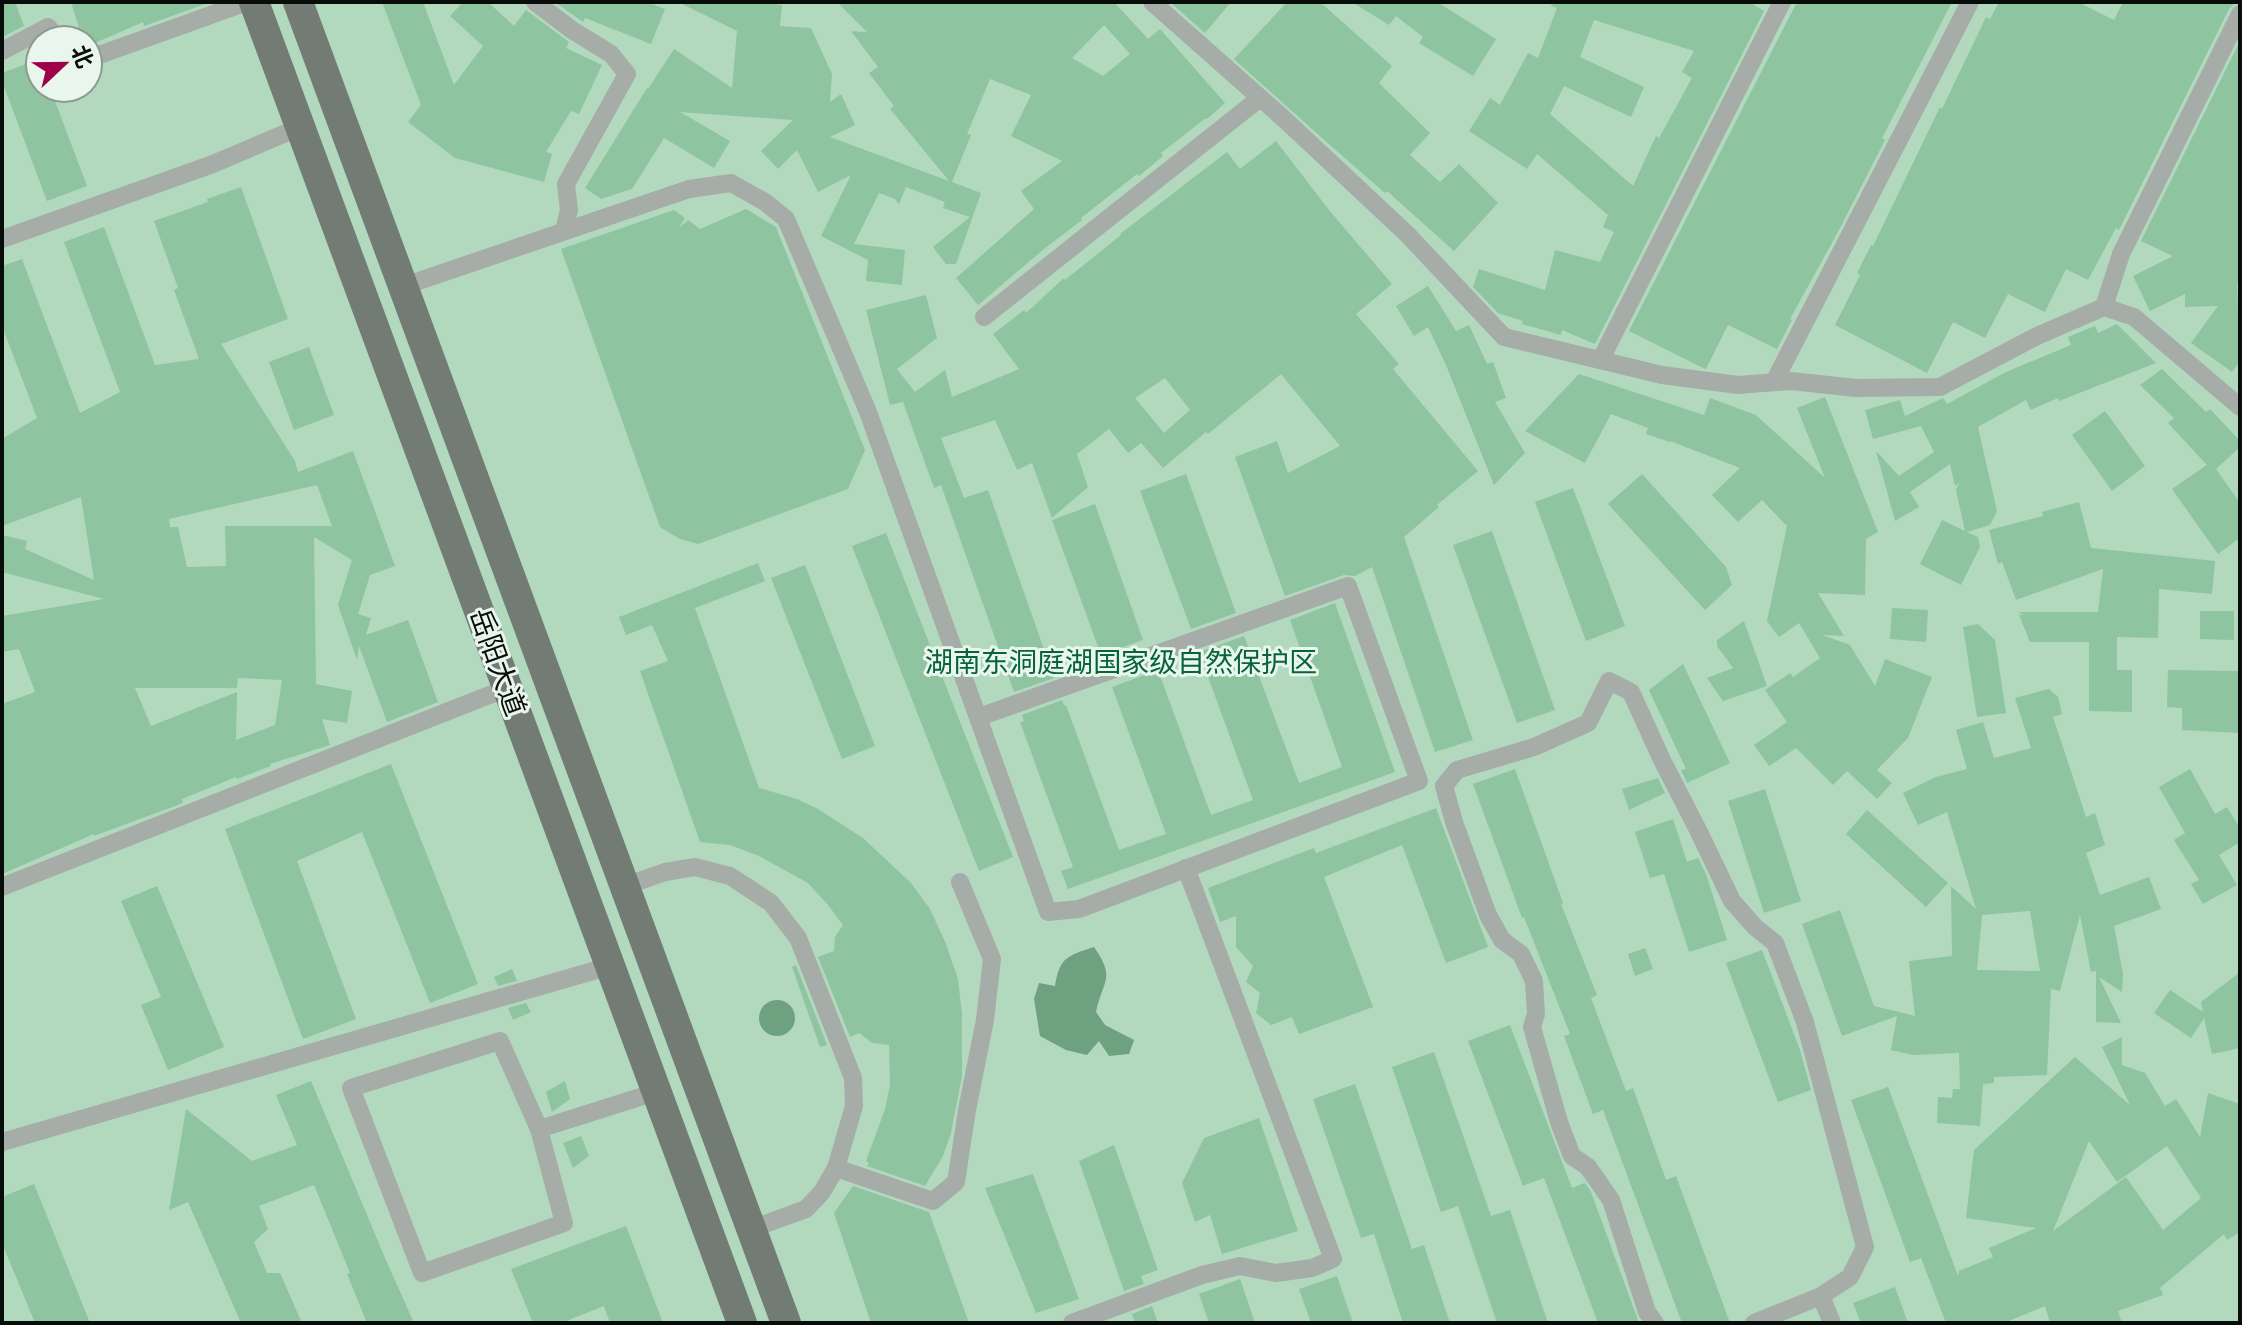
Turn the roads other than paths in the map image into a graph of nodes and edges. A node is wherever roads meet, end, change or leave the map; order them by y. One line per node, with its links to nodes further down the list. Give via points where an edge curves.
1 (247, 2): 11 (street)
2 (254, 2): 13 (main road, 岳阳大道)
3 (298, 2): 16 (main road, 岳阳大道)
4 (535, 2): 14 (street, via 611,54 627,74 566,184 569,210)
5 (1152, 2): 12 (street)
6 (1782, 2): 19 (street)
7 (1970, 2): 20 (street)
8 (2240, 14): 17 (street, via 2121,254)
9 (24, 40): 10 (street)
10 (2, 51)
11 (104, 53)
12 (1260, 98): 18 (street); 19 (street, via 1407,234 1504,337)
13 (300, 127): 15 (street, via 213,164); 22 (main road, 岳阳大道)
14 (564, 231): 16 (street); 23 (street, via 689,189 731,183 786,219 868,412)
15 (2, 239)
16 (404, 286): 28 (main road, 岳阳大道)
17 (2104, 307): 20 (street, via 1940,387); 21 (street, via 2134,317)
18 (984, 317)
19 (1601, 359): 20 (street, via 1662,375 1738,385)
20 (1774, 382)
21 (2240, 407)
22 (507, 688): 29 (street); 30 (main road, 岳阳大道)
23 (979, 717): 24 (street, via 1348,586); 26 (street, via 1048,912 1079,909)
24 (1419, 781): 25 (street); 26 (street)
25 (1444, 786): 36 (street, via 1457,770 1534,747 1588,723 1609,681 1631,692 1732,901 1775,943 1805,1022 1865,1247 1850,1277); 40 (street, via 1488,915 1502,940 1521,954 1534,981 1532,1027 1572,1156 1588,1167 1611,1200)
26 (1186, 868): 39 (street, via 1333,1259 1276,1273 1240,1266 1202,1275)
27 (960, 882): 34 (street, via 992,959 956,1182 933,1201)
28 (625, 886): 34 (street, via 695,867 730,876 771,903 798,938 853,1078 854,1106); 35 (main road, 岳阳大道)
29 (2, 887)
30 (610, 966): 31 (main road, 岳阳大道); 33 (street)
31 (656, 1092): 32 (street); 37 (main road, 岳阳大道)
32 (539, 1129): 32 (street, via 564,1223 422,1273 351,1088 500,1041)
33 (2, 1142)
34 (836, 1168): 35 (street, via 806,1209)
35 (751, 1229): 38 (main road, 岳阳大道)
36 (1821, 1296): 41 (street); 42 (street)
37 (742, 1323)
38 (786, 1323)
39 (1072, 1323)
40 (1655, 1323)
41 (1754, 1323)
42 (1832, 1323)

